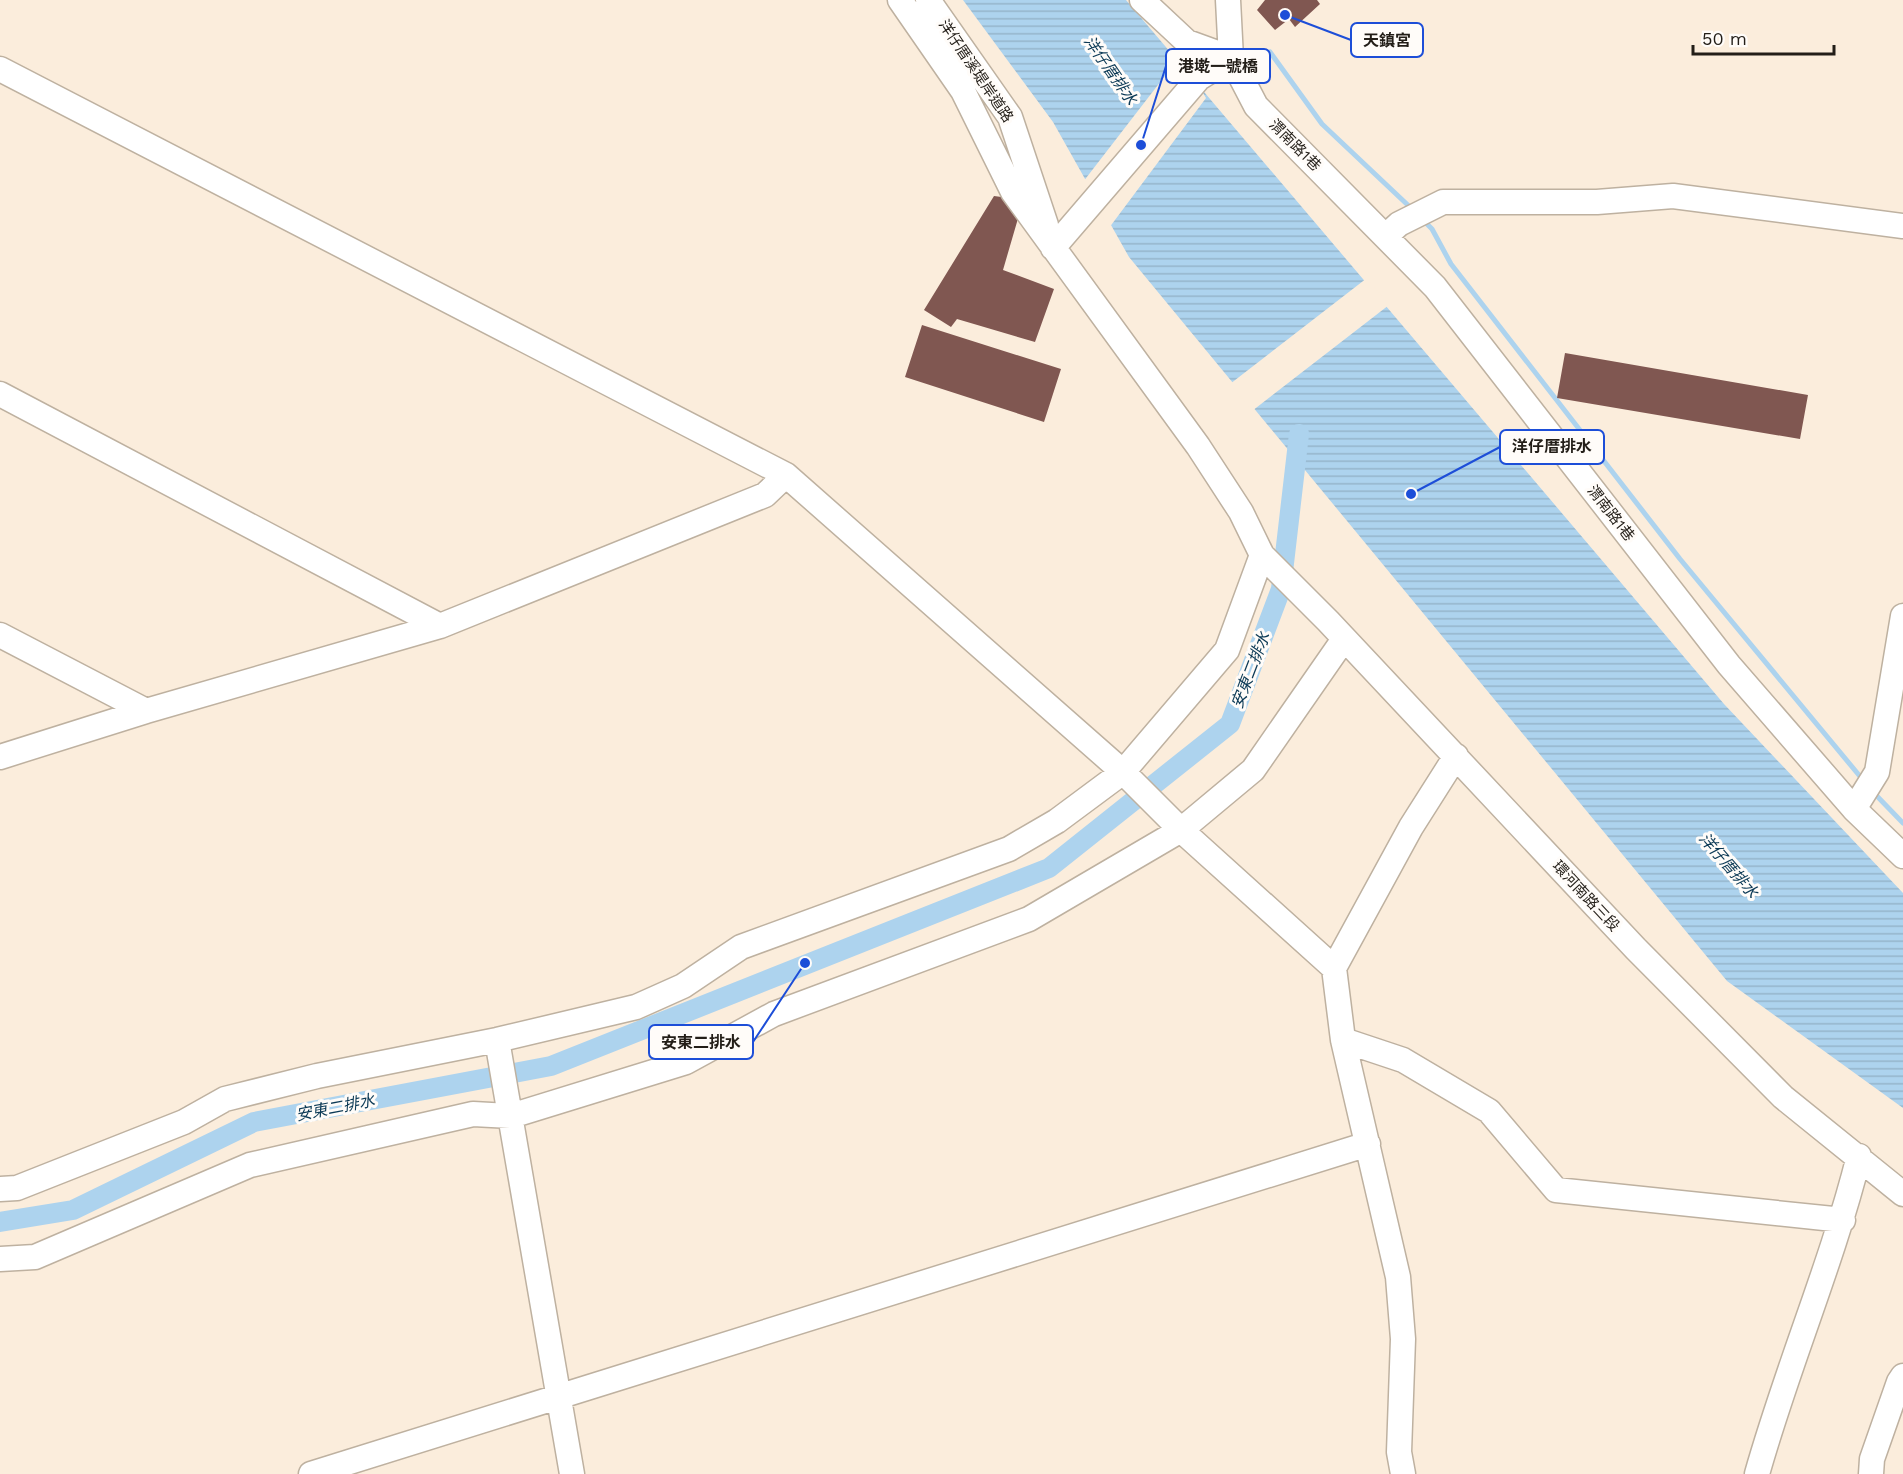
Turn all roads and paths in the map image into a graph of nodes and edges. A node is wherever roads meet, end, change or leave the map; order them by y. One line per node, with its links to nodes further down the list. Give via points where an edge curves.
1 (900, 0): 9 (street, 環河南路三段, via 963,91 1012,192)
2 (928, 0): 9 (street, 洋仔厝溪堤岸道路, via 1010,117)
3 (1142, 0): 5 (street, via 1187,42)
4 (1228, 0): 5 (street)
5 (1231, 58): 8 (street, 渭南路1巷, via 1256,106); 9 (street, via 1199,78)
6 (0, 69): 11 (street)
7 (1903, 226): 8 (street, via 1673,196 1597,202 1443,202 1399,224)
8 (1386, 236): 21 (street, 渭南路1巷, via 1435,287 1729,665)
9 (1053, 248): 12 (street, 環河南路三段, via 1198,446 1241,512)
10 (0, 394): 14 (street)
11 (786, 475): 14 (street, via 765,495); 20 (street)
12 (1262, 555): 16 (street, 環河南路三段); 20 (street, via 1227,650)
13 (1903, 616): 21 (street, via 1877,772)
14 (440, 626): 17 (street)
15 (0, 635): 17 (street)
16 (1344, 639): 18 (street, 環河南路三段); 22 (street, via 1253,770)
17 (147, 711): 19 (street)
18 (1456, 756): 24 (street, via 1411,826); 29 (street, 環河南路三段, via 1636,949 1783,1097)
19 (0, 757)
20 (1128, 777): 22 (street); 25 (street, via 1009,849 741,947 683,986 636,1007)
21 (1854, 809): 23 (street, 渭南路1巷)
22 (1175, 825): 24 (street); 27 (street, via 1029,919 774,1014 686,1062)
23 (1903, 856)
24 (1334, 968): 26 (street)
25 (497, 1040): 27 (street); 30 (street, via 225,1099 184,1122 17,1188)
26 (1343, 1040): 28 (street); 32 (street, via 1403,1060 1489,1111 1556,1190)
27 (510, 1111): 33 (street, via 473,1114 250,1165 35,1257); 35 (street)
28 (1368, 1144): 35 (street); 38 (street, via 1398,1277 1403,1339 1399,1452)
29 (1859, 1156): 31 (street, 環河南路三段); 32 (street)
30 (0, 1189)
31 (1903, 1194)
32 (1843, 1220): 39 (street, via 1772,1420)
33 (0, 1259)
34 (1903, 1377): 40 (street, via 1872,1459)
35 (557, 1395): 36 (street); 37 (street)
36 (311, 1474)
37 (572, 1474)
38 (1403, 1474)
39 (1757, 1474)
40 (1871, 1474)

